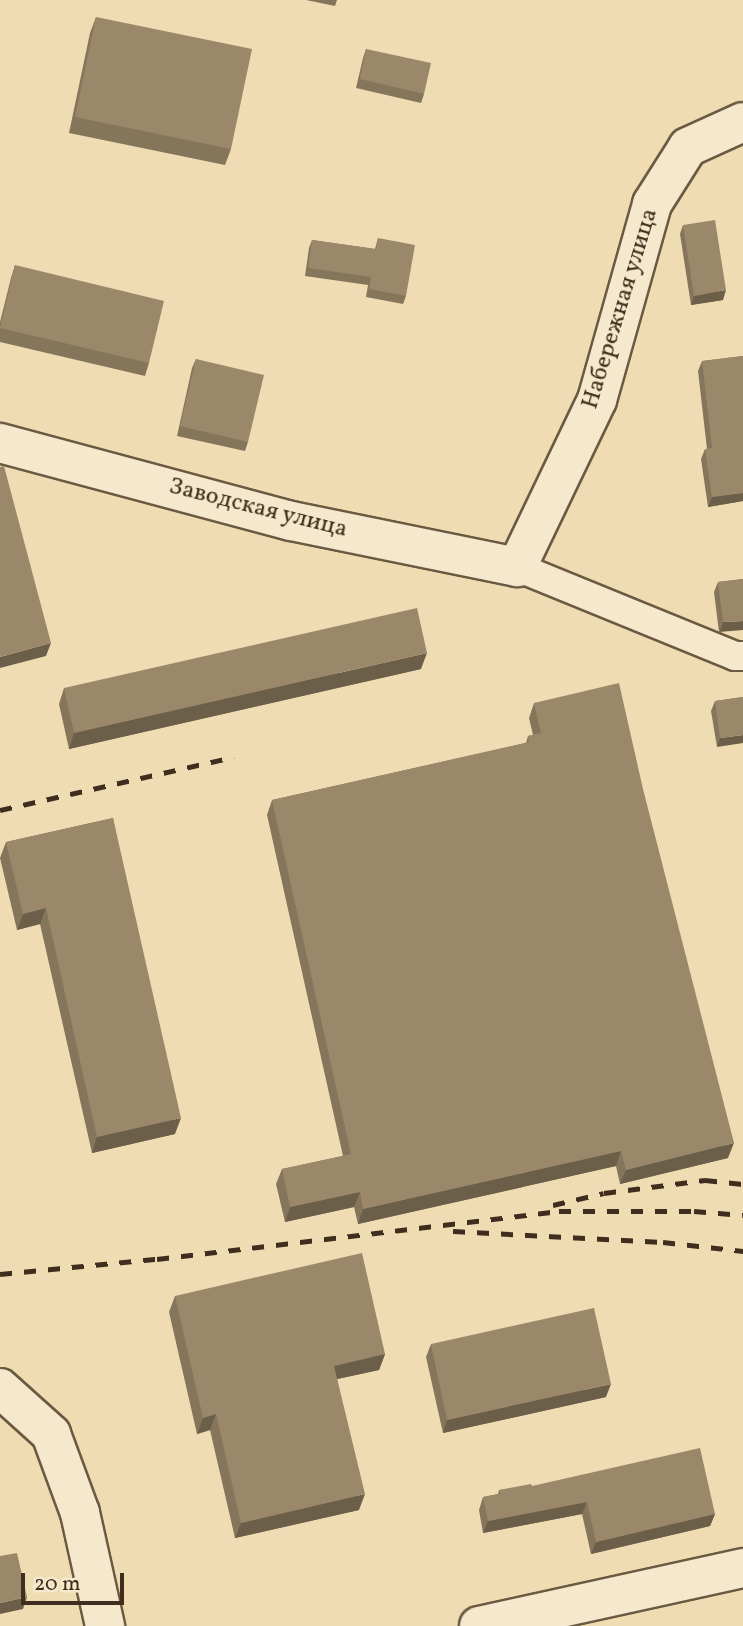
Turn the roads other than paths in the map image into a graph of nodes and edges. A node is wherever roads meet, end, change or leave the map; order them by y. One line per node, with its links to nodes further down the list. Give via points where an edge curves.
1 (743, 122): 3 (main road, Набережная улица, via 688,147 652,204 597,400)
2 (0, 443): 3 (main road, Заводская улица, via 291,521)
3 (517, 567): 4 (street)
4 (743, 656)
5 (0, 1388): 7 (main road, via 51,1434 80,1513)
6 (743, 1568): 8 (main road)
7 (105, 1626)
8 (480, 1626)

